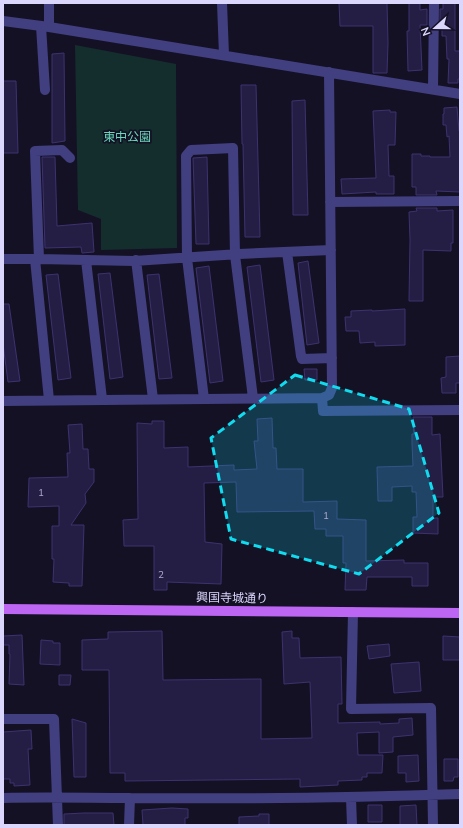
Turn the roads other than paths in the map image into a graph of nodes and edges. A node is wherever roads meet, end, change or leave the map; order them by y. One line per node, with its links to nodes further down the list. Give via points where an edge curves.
1 (50, 3): 5 (street)
2 (222, 3): 6 (street)
3 (434, 3): 8 (street)
4 (3, 21): 5 (street)
5 (45, 26): 6 (street); 9 (street)
6 (224, 55): 7 (street)
7 (328, 72): 8 (street); 13 (street)
8 (434, 89): 10 (street)
9 (45, 90)
10 (460, 94)
11 (70, 158): 19 (street, via 62,150 35,151)
12 (460, 201): 13 (street)
13 (330, 202): 14 (street)
14 (331, 250): 15 (street); 22 (street)
15 (287, 252): 16 (street); 22 (street, via 302,359)
16 (234, 255): 17 (street); 17 (street, via 233,148 191,150 186,156); 23 (street)
17 (187, 258): 21 (street); 26 (street)
18 (3, 259): 19 (street)
19 (37, 259): 20 (street); 27 (street)
20 (86, 260): 21 (street); 28 (street)
21 (136, 260): 25 (street)
22 (332, 358): 24 (street, via 332,388 329,395)
23 (253, 398): 24 (street); 26 (street)
24 (322, 398): 30 (street, via 323,411)
25 (153, 399): 26 (street); 28 (street)
26 (204, 399)
27 (49, 400): 28 (street); 29 (street)
28 (102, 400)
29 (3, 401)
30 (460, 410)
31 (3, 608): 32 (main road, 興国寺城通り)
32 (353, 612): 33 (main road, 興国寺城通り); 36 (street, via 351,709 431,708)
33 (460, 613)
34 (3, 719): 37 (street, via 54,719)
35 (460, 794): 36 (street)
36 (433, 795): 40 (street); 44 (street)
37 (57, 797): 38 (street); 39 (street); 41 (street)
38 (3, 798)
39 (130, 798): 40 (street); 42 (street)
40 (352, 798): 43 (street)
41 (58, 825)
42 (129, 825)
43 (352, 825)
44 (433, 825)

